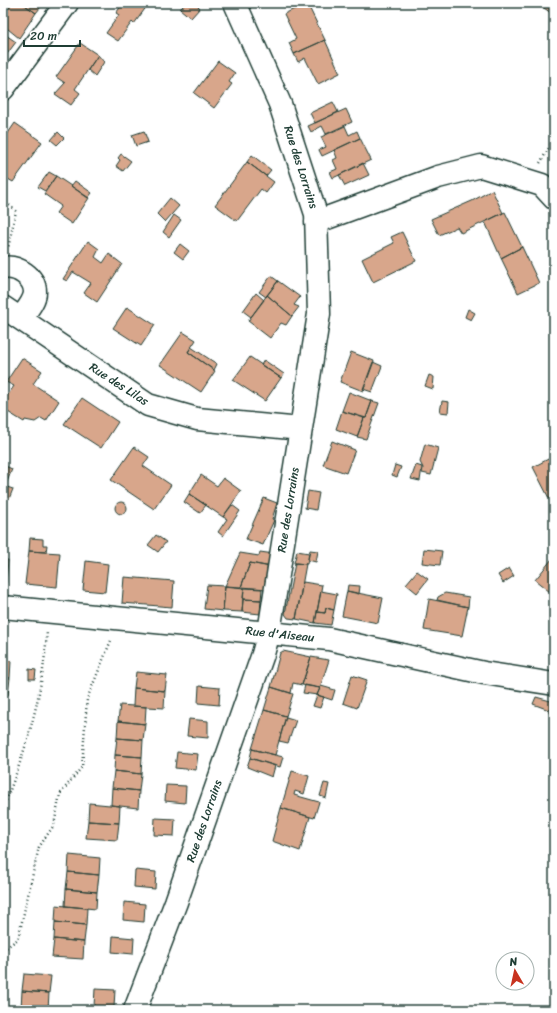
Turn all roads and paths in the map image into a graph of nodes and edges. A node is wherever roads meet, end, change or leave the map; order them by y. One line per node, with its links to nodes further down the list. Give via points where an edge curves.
1 (67, 3): 3 (street)
2 (235, 3): 8 (street, Rue des Lorrains, via 280,104)
3 (3, 89)
4 (554, 139): 5 (path)
5 (529, 181): 6 (street, via 542,185); 8 (street, via 481,166 438,177)
6 (554, 198)
7 (3, 200): 9 (path, via 16,210)
8 (316, 218): 12 (street, Rue des Lorrains, via 319,314)
9 (4, 267): 11 (street, via 15,268 32,283 34,297)
10 (3, 307): 11 (street, Rue des Lilas)
11 (22, 318): 12 (street, Rue des Lilas, via 148,405 197,418)
12 (301, 429): 16 (street, Rue des Lorrains)
13 (3, 607): 14 (street, Rue d'Aiseau)
14 (48, 610): 15 (street, Rue d'Aiseau); 18 (path, via 44,667 35,716)
15 (126, 618): 16 (street, Rue d'Aiseau); 19 (path, via 111,640 88,699 82,766 60,794 54,825 39,847 18,939)
16 (269, 632): 17 (street, Rue d'Aiseau, via 329,639 484,673); 20 (street, Rue des Lorrains, via 176,902)
17 (554, 684)
18 (3, 808)
19 (3, 950)
20 (135, 1010)

